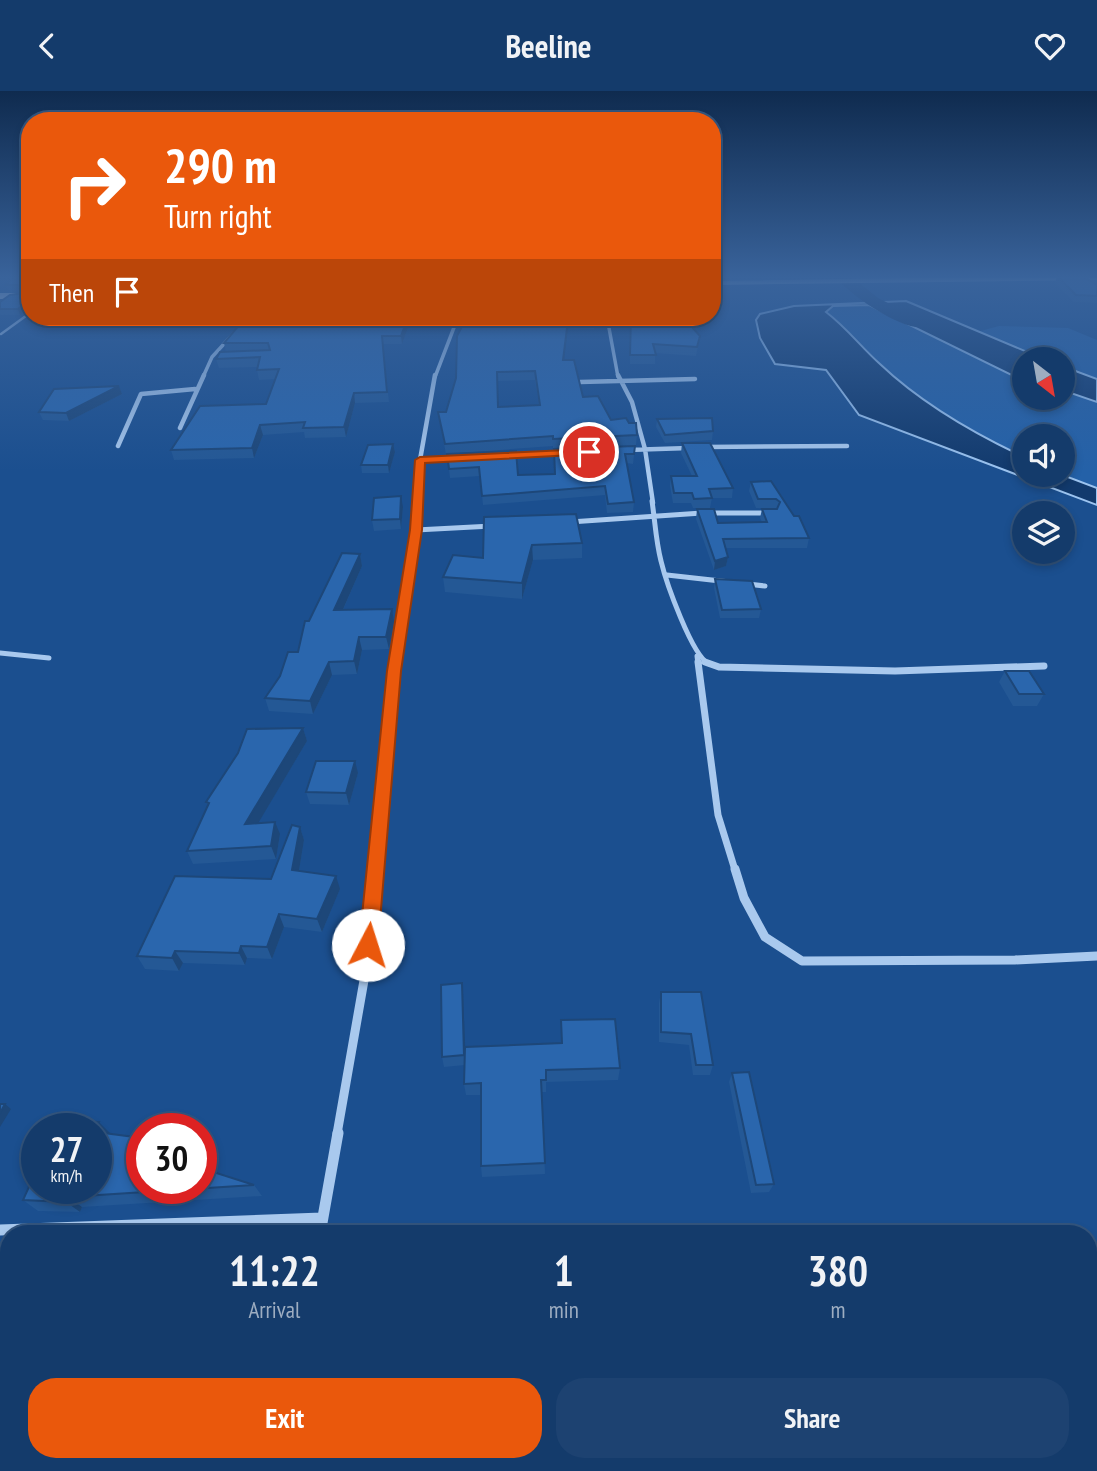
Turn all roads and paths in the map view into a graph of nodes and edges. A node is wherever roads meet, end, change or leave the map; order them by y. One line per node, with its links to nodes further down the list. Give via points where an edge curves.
1 (226, 341): 5 (street)
2 (448, 341): 18 (street, via 437,369)
3 (612, 341): 7 (street)
4 (223, 356): 5 (street)
5 (212, 357): 9 (street)
6 (695, 379): 7 (street)
7 (619, 381): 8 (street); 13 (street, via 632,402)
8 (580, 382)
9 (195, 390): 10 (street); 11 (street, via 141,394)
10 (180, 428)
11 (118, 446)
12 (847, 446): 13 (street)
13 (645, 450): 14 (street); 20 (street)
14 (622, 451)
15 (573, 453): 16 (street)
16 (495, 456)
17 (457, 458): 18 (street)
18 (420, 460): 23 (street)
19 (773, 513): 20 (street)
20 (654, 517): 21 (street); 24 (street)
21 (561, 522)
22 (495, 526): 23 (street)
23 (416, 530): 31 (street, via 394,671 366,969)
24 (667, 575): 25 (street); 27 (street, via 686,636)
25 (765, 586)
26 (0, 653): 28 (street)
27 (697, 655): 29 (street, via 719,667 895,671); 30 (street, via 718,815 744,898 765,937 802,961)
28 (49, 658)
29 (1044, 666)
30 (1097, 956)
31 (322, 1218): 32 (street); 33 (street)
32 (134, 1225)
33 (321, 1225)

